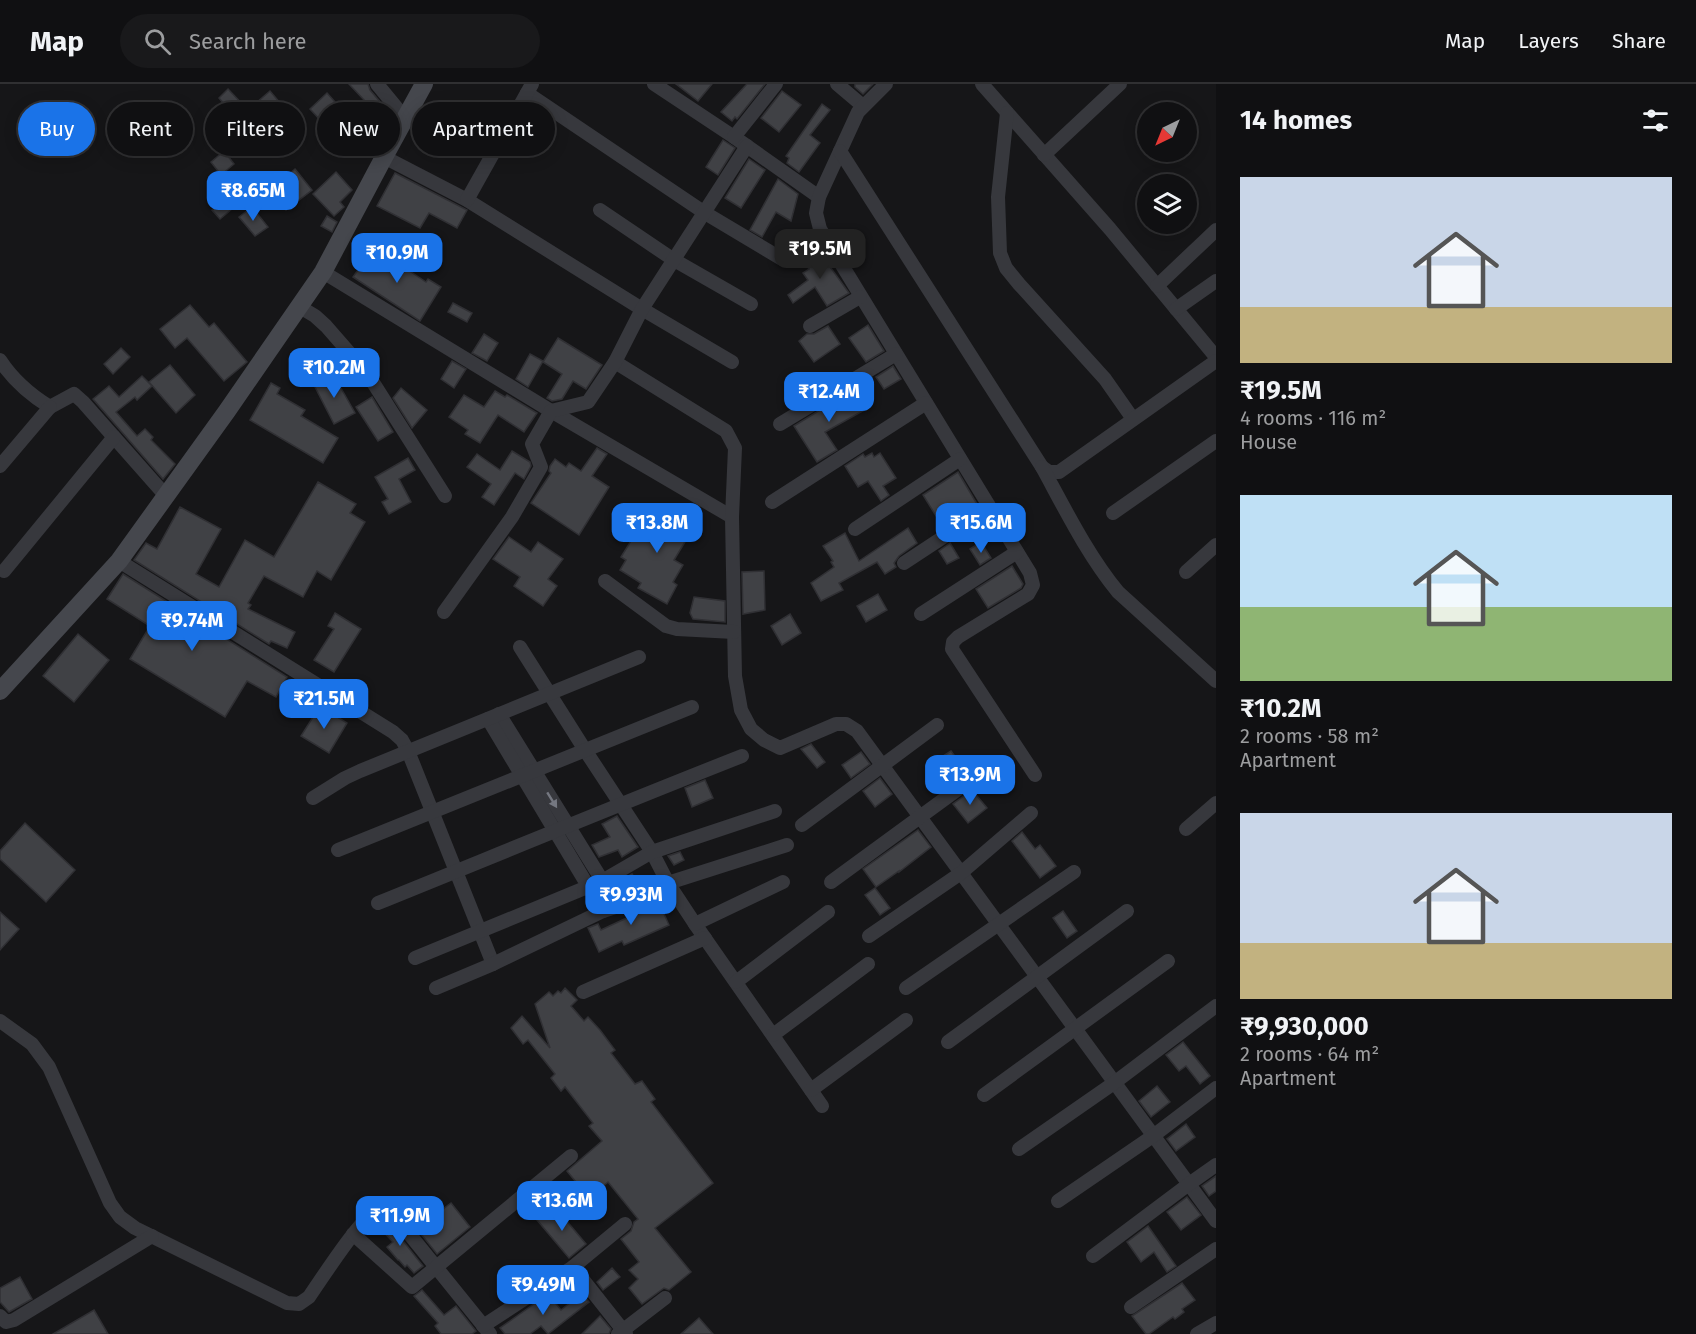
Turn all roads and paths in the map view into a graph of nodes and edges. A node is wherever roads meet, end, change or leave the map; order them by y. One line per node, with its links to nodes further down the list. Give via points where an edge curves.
1 (377, 84): 12 (street)
2 (424, 84): 12 (street)
3 (654, 84): 13 (street)
4 (776, 84): 13 (street)
5 (837, 84): 10 (street)
6 (886, 84): 10 (street)
7 (982, 84): 11 (street)
8 (1120, 84): 16 (street)
9 (530, 89): 19 (street); 21 (street)
10 (863, 106): 15 (street)
11 (1007, 113): 16 (street); 42 (street, via 998,197 999,253 1019,284 1105,379)
12 (405, 118): 17 (street)
13 (734, 137): 14 (street)
14 (747, 146): 18 (street); 21 (street)
15 (840, 151): 18 (street); 48 (street)
16 (1044, 155): 27 (street)
17 (384, 157): 19 (street); 25 (street)
18 (819, 197): 28 (street, via 816,213 820,230)
19 (467, 200): 31 (street)
20 (600, 210): 24 (street)
21 (705, 213): 23 (street); 24 (street)
22 (1216, 230): 27 (street)
23 (782, 259)
24 (674, 260): 29 (street); 31 (street)
25 (323, 272): 30 (street); 41 (street)
26 (1216, 281): 32 (street)
27 (1157, 286): 32 (street)
28 (860, 297): 33 (street); 34 (street)
29 (751, 304)
30 (300, 306): 49 (street); 50 (street, via 326,326 367,373)
31 (642, 309): 37 (street); 38 (street)
32 (1176, 309): 35 (street)
33 (810, 326)
34 (896, 354): 39 (street); 43 (street)
35 (1216, 359): 42 (street)
36 (0, 360): 40 (street, via 30,395)
37 (615, 362): 41 (street, via 588,402); 54 (street, via 726,431 735,448)
38 (732, 362)
39 (926, 403): 47 (street); 51 (street)
40 (50, 407): 44 (street, via 74,394); 46 (street)
41 (551, 411): 54 (street); 63 (street, via 532,444 541,467 512,517)
42 (1133, 419): 48 (street, via 1059,472)
43 (780, 424)
44 (114, 437): 49 (street); 60 (street)
45 (1216, 441): 53 (street)
46 (3, 458)
47 (960, 459): 52 (street); 55 (street)
48 (1042, 467): 68 (street, via 1085,545 1118,592)
49 (166, 496): 58 (street)
50 (445, 496)
51 (772, 502)
52 (989, 507): 57 (street); 59 (street)
53 (1113, 513)
54 (732, 518): 65 (street)
55 (855, 529)
56 (1216, 544): 61 (street)
57 (1017, 552): 64 (street); 80 (street, via 1030,573 1033,585 1028,594 958,637 952,649)
58 (119, 561): 69 (street); 75 (street, via 393,732)
59 (904, 563)
60 (4, 571)
61 (1186, 572)
62 (604, 580): 65 (street, via 666,626)
63 (444, 612)
64 (921, 614)
65 (734, 632): 77 (street, via 735,676 741,710 751,729 780,748 836,724 846,724 857,731)
66 (520, 647): 70 (street)
67 (639, 657): 70 (street)
68 (1216, 681)
69 (0, 691)
70 (549, 693): 72 (street); 74 (street)
71 (692, 707): 74 (street)
72 (493, 716): 75 (street); 78 (street)
73 (937, 725): 77 (street)
74 (585, 750): 78 (street); 83 (street)
75 (408, 751): 81 (street, via 345,778); 85 (street)
76 (742, 756): 83 (street)
77 (882, 765): 87 (street); 88 (street)
78 (528, 773): 85 (street); 89 (street)
79 (980, 773): 87 (street)
80 (1035, 775)
81 (313, 798)
82 (1216, 803): 90 (street)
83 (620, 804): 89 (street); 93 (street)
84 (775, 811): 93 (street)
85 (432, 812): 92 (street); 94 (street)
86 (1031, 813): 96 (street)
87 (920, 817): 96 (street); 98 (street)
88 (802, 825)
89 (562, 829): 94 (street); 100 (street)
90 (1186, 829)
91 (787, 845): 99 (street)
92 (338, 850)
93 (652, 852): 99 (street); 100 (street)
94 (456, 872): 101 (street); 108 (street)
95 (1074, 872): 107 (street)
96 (961, 873): 107 (street); 109 (street)
97 (783, 882): 106 (street)
98 (831, 882)
99 (668, 883): 102 (street); 106 (street)
100 (596, 884): 102 (street); 103 (street); 108 (street)
101 (378, 903)
102 (618, 906): 103 (street)
103 (603, 911): 113 (street)
104 (1128, 911): 115 (street)
105 (828, 912): 116 (street)
106 (695, 924): 110 (street)
107 (998, 924): 115 (street); 118 (street)
108 (480, 932): 111 (street); 113 (street)
109 (869, 936)
110 (705, 938): 116 (street); 119 (street)
111 (415, 958)
112 (1168, 961): 123 (street)
113 (493, 964): 117 (street)
114 (868, 964): 124 (street)
115 (1038, 978): 123 (street); 125 (street)
116 (736, 982): 124 (street)
117 (436, 988)
118 (906, 988)
119 (583, 992)
120 (1216, 1006): 126 (street)
121 (906, 1020): 128 (street)
122 (0, 1021): 140 (street, via 32,1044 50,1068 110,1203 120,1217)
123 (1076, 1030): 126 (street); 129 (street)
124 (773, 1035): 128 (street)
125 (948, 1042)
126 (1114, 1083): 131 (street); 132 (street)
127 (1216, 1088): 131 (street)
128 (811, 1090): 130 (street)
129 (984, 1095)
130 (822, 1106)
131 (1153, 1136): 135 (street); 136 (street)
132 (1019, 1149)
133 (571, 1156): 143 (street)
134 (1216, 1165): 135 (street)
135 (1189, 1184): 137 (street); 142 (street)
136 (1058, 1201)
137 (1216, 1221)
138 (625, 1224): 144 (street)
139 (353, 1234): 140 (street, via 309,1297 299,1304 287,1303); 143 (street, via 412,1287); 143 (street, via 377,1210 385,1210 394,1215)
140 (152, 1236): 147 (street, via 14,1320 6,1322)
141 (1216, 1249): 146 (street)
142 (1093, 1256)
143 (437, 1267): 149 (street)
144 (573, 1267): 149 (street); 150 (street)
145 (665, 1298): 150 (street)
146 (1131, 1308)
147 (0, 1316)
148 (1216, 1323): 151 (street)
149 (487, 1330)
150 (623, 1333)
151 (1197, 1334)

